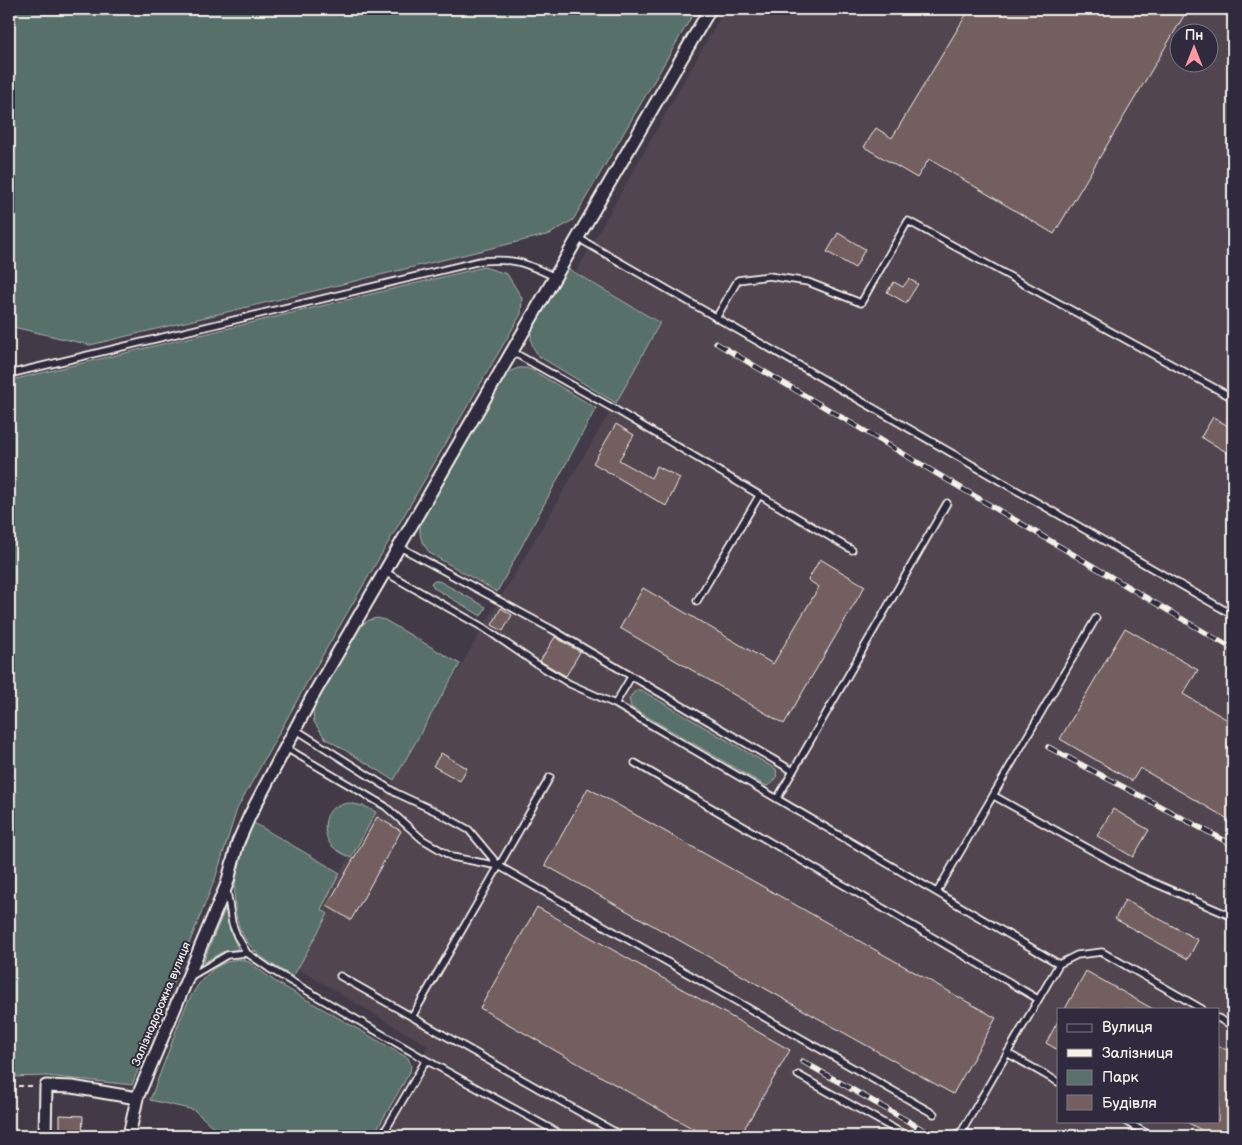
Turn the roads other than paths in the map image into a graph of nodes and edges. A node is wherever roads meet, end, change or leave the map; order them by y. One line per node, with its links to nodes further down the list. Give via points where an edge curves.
1 (710, 9): 2 (street, Залізнодорожна вулиця)
2 (578, 238): 3 (street, Залізнодорожна вулиця); 4 (lane)
3 (554, 277): 5 (street, Залізнодорожна вулиця); 6 (lane, via 512,260 480,261)
4 (716, 318): 7 (lane, via 738,280 768,276 808,282 861,303 908,221); 14 (lane)
5 (511, 351): 8 (lane); 10 (street, Залізнодорожна вулиця)
6 (9, 374)
7 (1233, 398)
8 (759, 496): 11 (lane); 13 (lane)
9 (947, 503): 21 (lane)
10 (400, 546): 12 (street, Залізнодорожна вулиця); 16 (lane)
11 (852, 550)
12 (385, 572): 17 (lane, via 484,628 570,684); 18 (street, Залізнодорожна вулиця)
13 (697, 601)
14 (1233, 615)
15 (1096, 618): 23 (lane)
16 (631, 677): 17 (lane); 21 (lane)
17 (615, 704): 24 (lane)
18 (295, 729): 19 (street, Залізнодорожна вулиця); 25 (lane, via 396,793 469,830)
19 (285, 747): 25 (lane, via 385,806 422,839 452,856); 26 (street, Залізнодорожна вулиця, via 238,842)
20 (635, 763): 33 (lane)
21 (793, 771): 24 (lane)
22 (550, 777): 25 (lane)
23 (994, 796): 27 (lane); 28 (lane, via 1136,875)
24 (777, 799): 27 (lane)
25 (498, 866): 35 (lane); 43 (lane)
26 (227, 884): 29 (lane, via 232,923); 32 (street, Залізнодорожна вулиця)
27 (937, 892): 30 (lane)
28 (1233, 917)
29 (247, 953): 32 (lane, via 227,955); 39 (lane)
30 (1059, 964): 33 (lane); 34 (lane, via 1077,955 1102,952)
31 (340, 976): 35 (lane)
32 (186, 979): 42 (street, Залізнодорожна вулиця)
33 (1038, 999): 38 (lane)
34 (1200, 1008)
35 (412, 1016): 50 (lane)
36 (1220, 1019): 37 (lane)
37 (1233, 1026)
38 (1007, 1053): 41 (lane); 45 (lane)
39 (426, 1060): 48 (lane); 49 (lane)
40 (798, 1075): 51 (lane)
41 (1057, 1081)
42 (137, 1098): 46 (street, via 46,1086); 47 (street, Залізнодорожна вулиця)
43 (934, 1114)
44 (1127, 1122): 54 (lane)
45 (962, 1131): 52 (lane); 53 (lane)
46 (44, 1136)
47 (129, 1136)
48 (382, 1136)
49 (564, 1136)
50 (622, 1136)
51 (907, 1136)
52 (952, 1136)
53 (971, 1136)
54 (1151, 1136)

